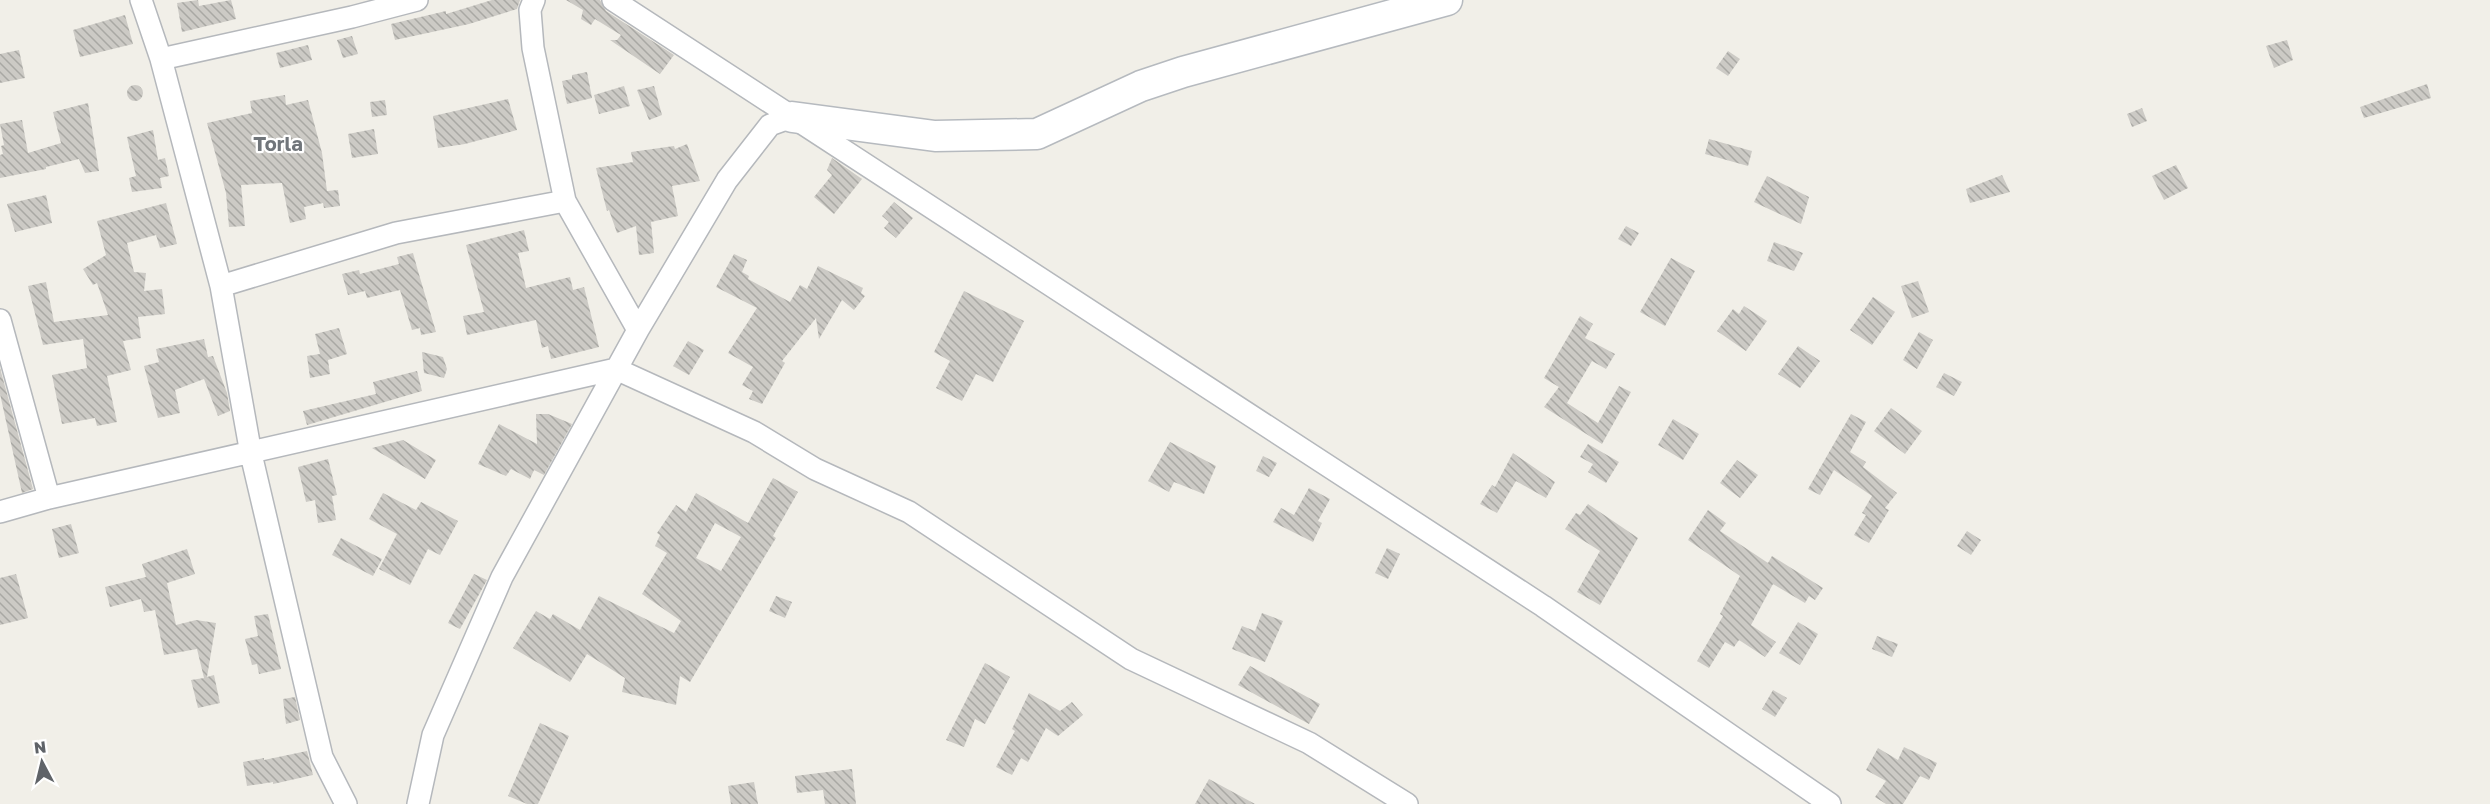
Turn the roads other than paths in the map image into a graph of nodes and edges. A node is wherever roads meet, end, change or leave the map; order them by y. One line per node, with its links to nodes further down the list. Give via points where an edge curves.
1 (141, 0): 6 (street)
2 (417, 0): 6 (street)
3 (534, 0): 8 (street, via 530,10 533,48)
4 (613, 0): 7 (street)
5 (1447, 0): 7 (street, via 1162,79 1037,134 935,136)
6 (161, 58): 9 (street)
7 (792, 117): 11 (street, via 770,125 727,180); 19 (street, via 1544,606)
8 (565, 201): 9 (street, via 396,233); 11 (street)
9 (221, 286): 13 (street)
10 (0, 320): 14 (street)
11 (638, 330): 12 (street)
12 (616, 369): 13 (street); 17 (street, via 501,577 433,735); 18 (street, via 754,432 815,469 909,512 1131,659 1309,743)
13 (251, 454): 14 (street); 16 (street, via 322,757)
14 (49, 498): 15 (street)
15 (0, 512)
16 (346, 804)
17 (418, 804)
18 (1407, 804)
19 (1830, 804)

